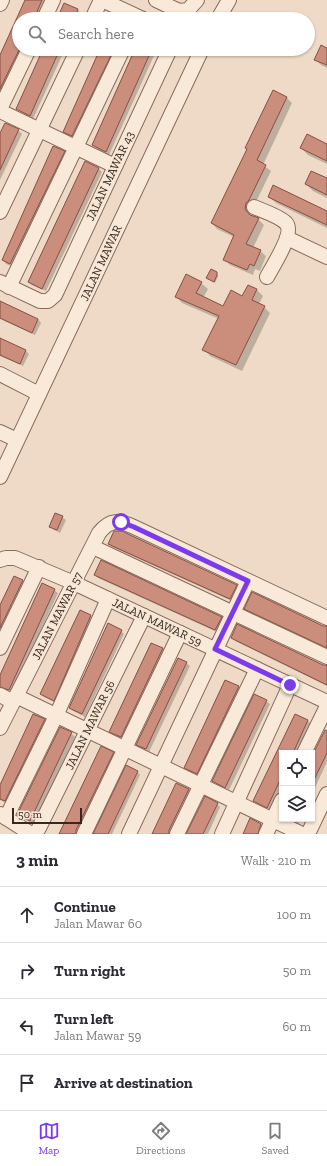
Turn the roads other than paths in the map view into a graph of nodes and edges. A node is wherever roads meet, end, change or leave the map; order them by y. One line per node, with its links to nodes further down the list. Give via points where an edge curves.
1 (2, 0): 7 (street)
2 (53, 0): 8 (street)
3 (102, 0): 9 (street); 10 (street)
4 (156, 0): 5 (street, via 179,10 188,10)
5 (197, 0)
6 (229, 0): 11 (street)
7 (0, 4)
8 (47, 12)
9 (96, 12)
10 (127, 12)
11 (222, 12)
12 (26, 56): 17 (street)
13 (75, 56): 18 (street)
14 (120, 56): 19 (street)
15 (167, 56): 20 (street, JALAN MAWAR 43)
16 (199, 56): 28 (street, JALAN MAWAR)
17 (0, 110): 18 (street)
18 (39, 130): 19 (street); 22 (street)
19 (76, 148): 20 (street); 26 (street)
20 (115, 166): 26 (street, JALAN MAWAR 43, via 55,295 48,301 40,301)
21 (254, 207): 23 (street, via 287,224)
22 (0, 212)
23 (287, 238): 24 (street); 25 (street)
24 (327, 257)
25 (267, 277)
26 (4, 284)
27 (0, 374): 28 (street)
28 (39, 394): 30 (street, JALAN MAWAR)
29 (0, 432): 30 (street)
30 (18, 440): 31 (street, JALAN MAWAR)
31 (0, 477)
32 (93, 546): 35 (street, JALAN MAWAR 57, via 103,528 108,524 121,522); 36 (street, JALAN MAWAR 57); 38 (street)
33 (0, 560): 34 (street, JALAN MAWAR 59, via 16,558)
34 (39, 568): 36 (street, JALAN MAWAR 59); 42 (street)
35 (248, 581): 38 (street); 40 (street)
36 (74, 583): 37 (street, JALAN MAWAR 59); 48 (street, JALAN MAWAR 57)
37 (108, 599): 39 (street, JALAN MAWAR 59); 51 (street)
38 (232, 613): 43 (street); 44 (street)
39 (144, 616): 41 (street, JALAN MAWAR 59); 53 (street, JALAN MAWAR 56)
40 (327, 618)
41 (180, 633): 43 (street, JALAN MAWAR 59); 54 (street)
42 (0, 648)
43 (215, 649): 45 (street, JALAN MAWAR 59); 56 (street)
44 (327, 658)
45 (257, 669): 46 (street, JALAN MAWAR 59); 57 (street)
46 (290, 685): 49 (street, JALAN MAWAR 59); 59 (street)
47 (0, 695): 48 (street)
48 (15, 699): 51 (street); 52 (street, JALAN MAWAR 57)
49 (327, 702)
50 (327, 706): 55 (street)
51 (56, 716): 53 (street); 61 (street)
52 (0, 728)
53 (86, 731): 54 (street); 64 (street, JALAN MAWAR 56)
54 (125, 748): 56 (street); 65 (street)
55 (305, 750)
56 (161, 765): 57 (street); 66 (street)
57 (201, 785): 59 (street); 67 (street)
58 (327, 794): 71 (street)
59 (236, 802): 62 (street); 68 (street)
60 (279, 807): 62 (street)
61 (3, 816): 63 (street)
62 (273, 820): 69 (street); 70 (street)
63 (31, 834)
64 (36, 834)
65 (84, 834)
66 (129, 834)
67 (177, 834)
68 (222, 834)
69 (266, 834)
70 (302, 834)
71 (308, 834)

